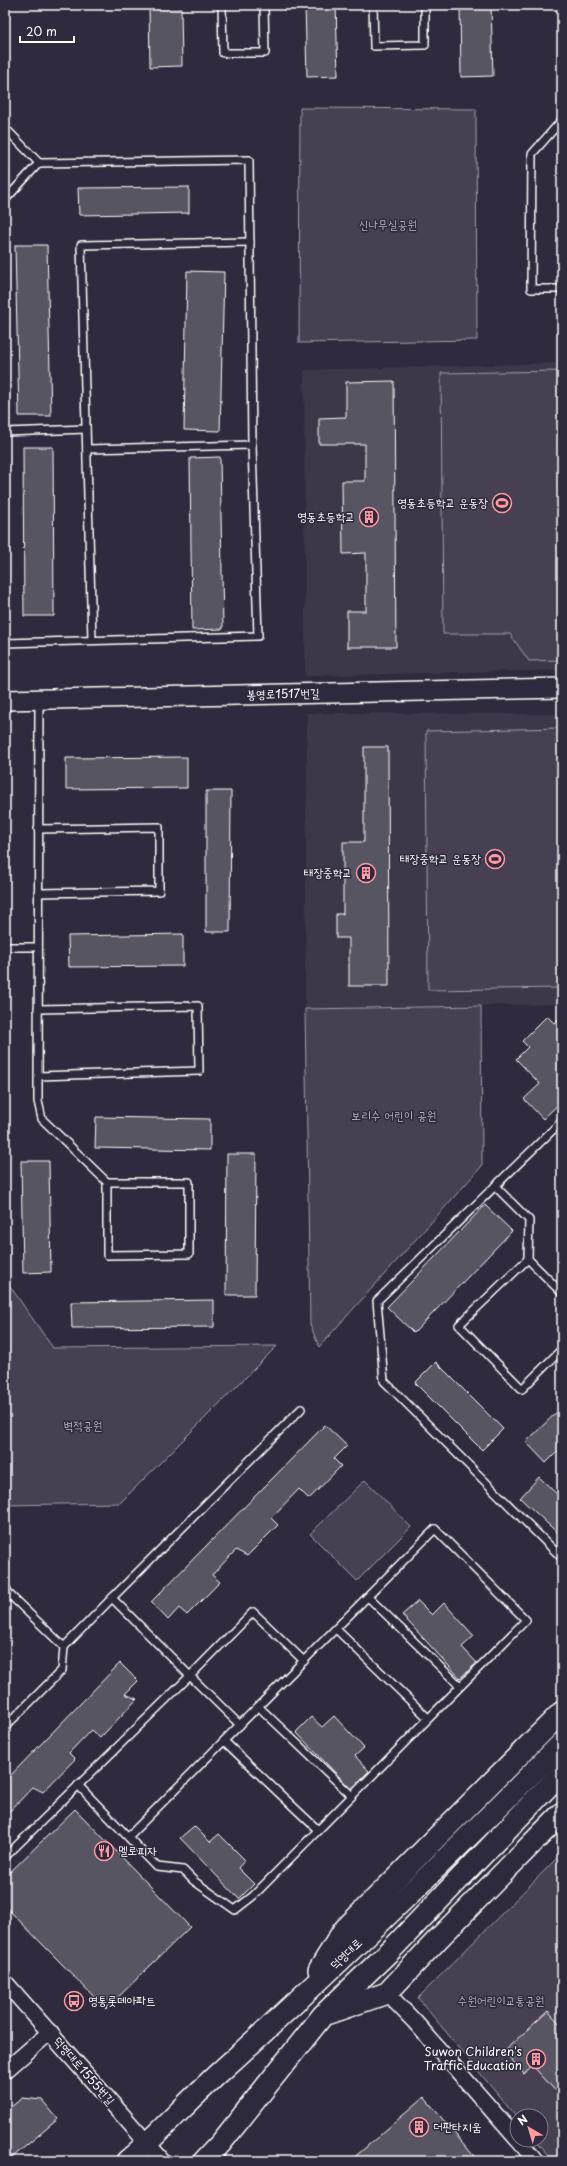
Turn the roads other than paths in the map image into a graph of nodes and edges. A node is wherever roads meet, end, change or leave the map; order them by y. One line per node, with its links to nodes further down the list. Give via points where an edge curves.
1 (222, 5): 2 (lane, via 223,54 265,53)
2 (264, 5)
3 (373, 5): 4 (lane, via 374,46 426,45)
4 (425, 5)
5 (562, 120): 10 (lane, via 532,154 531,289)
6 (5, 132): 7 (lane, via 9,132)
7 (39, 163): 8 (lane); 9 (lane, via 249,160)
8 (5, 200)
9 (250, 242): 11 (lane, via 81,244); 13 (lane)
10 (562, 289)
11 (86, 429): 12 (lane); 14 (lane)
12 (5, 432)
13 (252, 445): 14 (lane); 15 (lane, via 258,636)
14 (87, 449): 15 (lane)
15 (92, 640): 16 (lane)
16 (5, 643)
17 (562, 688): 19 (street, 봉영로1517번길)
18 (5, 700): 19 (street, 봉영로1517번길)
19 (39, 700): 20 (lane)
20 (38, 829): 21 (lane); 21 (lane, via 159,827 159,891)
21 (38, 893): 23 (lane)
22 (5, 946): 23 (lane)
23 (38, 947): 24 (lane)
24 (38, 1009): 25 (lane); 25 (lane, via 198,1006 199,1071)
25 (38, 1076): 27 (lane, via 38,1101 42,1119)
26 (562, 1121): 28 (lane)
27 (107, 1182): 27 (lane, via 107,1254 189,1254 189,1182)
28 (495, 1186): 29 (lane, via 528,1220); 33 (lane, via 377,1301 384,1381)
29 (528, 1259): 30 (lane); 31 (lane, via 459,1325 522,1389)
30 (562, 1293)
31 (562, 1350)
32 (301, 1409): 37 (lane)
33 (562, 1558)
34 (5, 1586): 35 (lane)
35 (7, 1596): 39 (lane)
36 (368, 1597): 38 (lane); 42 (lane); 42 (lane, via 435,1529 526,1620)
37 (112, 1598): 39 (lane); 41 (lane)
38 (336, 1629): 40 (lane); 45 (lane)
39 (64, 1647): 47 (lane, via 62,1670)
40 (304, 1661): 41 (lane, via 253,1612); 43 (lane)
41 (190, 1676): 46 (lane); 51 (lane)
42 (460, 1686): 45 (lane)
43 (259, 1707): 46 (lane); 52 (lane)
44 (562, 1712): 59 (main road, via 343,1931)
45 (428, 1718): 52 (lane)
46 (240, 1726): 48 (lane)
47 (5, 1727)
48 (224, 1741): 54 (lane); 55 (lane)
49 (562, 1743): 59 (main road, 덕영대로)
50 (562, 1772): 60 (main road, via 392,1949)
51 (78, 1785): 55 (lane); 56 (lane)
52 (352, 1796): 54 (lane)
53 (562, 1813): 58 (main road)
54 (318, 1830): 55 (lane, via 253,1896 235,1910 194,1882 183,1870 158,1867)
55 (128, 1837)
56 (5, 1857)
57 (5, 1982): 61 (street, 덕영대로1555번길)
58 (387, 1994): 60 (main road); 63 (street)
59 (303, 1996): 64 (main road, 덕영대로, via 185,2104)
60 (323, 2015): 68 (main road)
61 (50, 2032): 62 (street); 64 (street, 덕영대로1555번길)
62 (5, 2071)
63 (509, 2129)
64 (148, 2143): 66 (main road, 덕영대로); 67 (street, 덕영대로1555번길)
65 (525, 2148): 69 (street)
66 (127, 2161)
67 (163, 2161)
68 (204, 2161)
69 (536, 2161)

